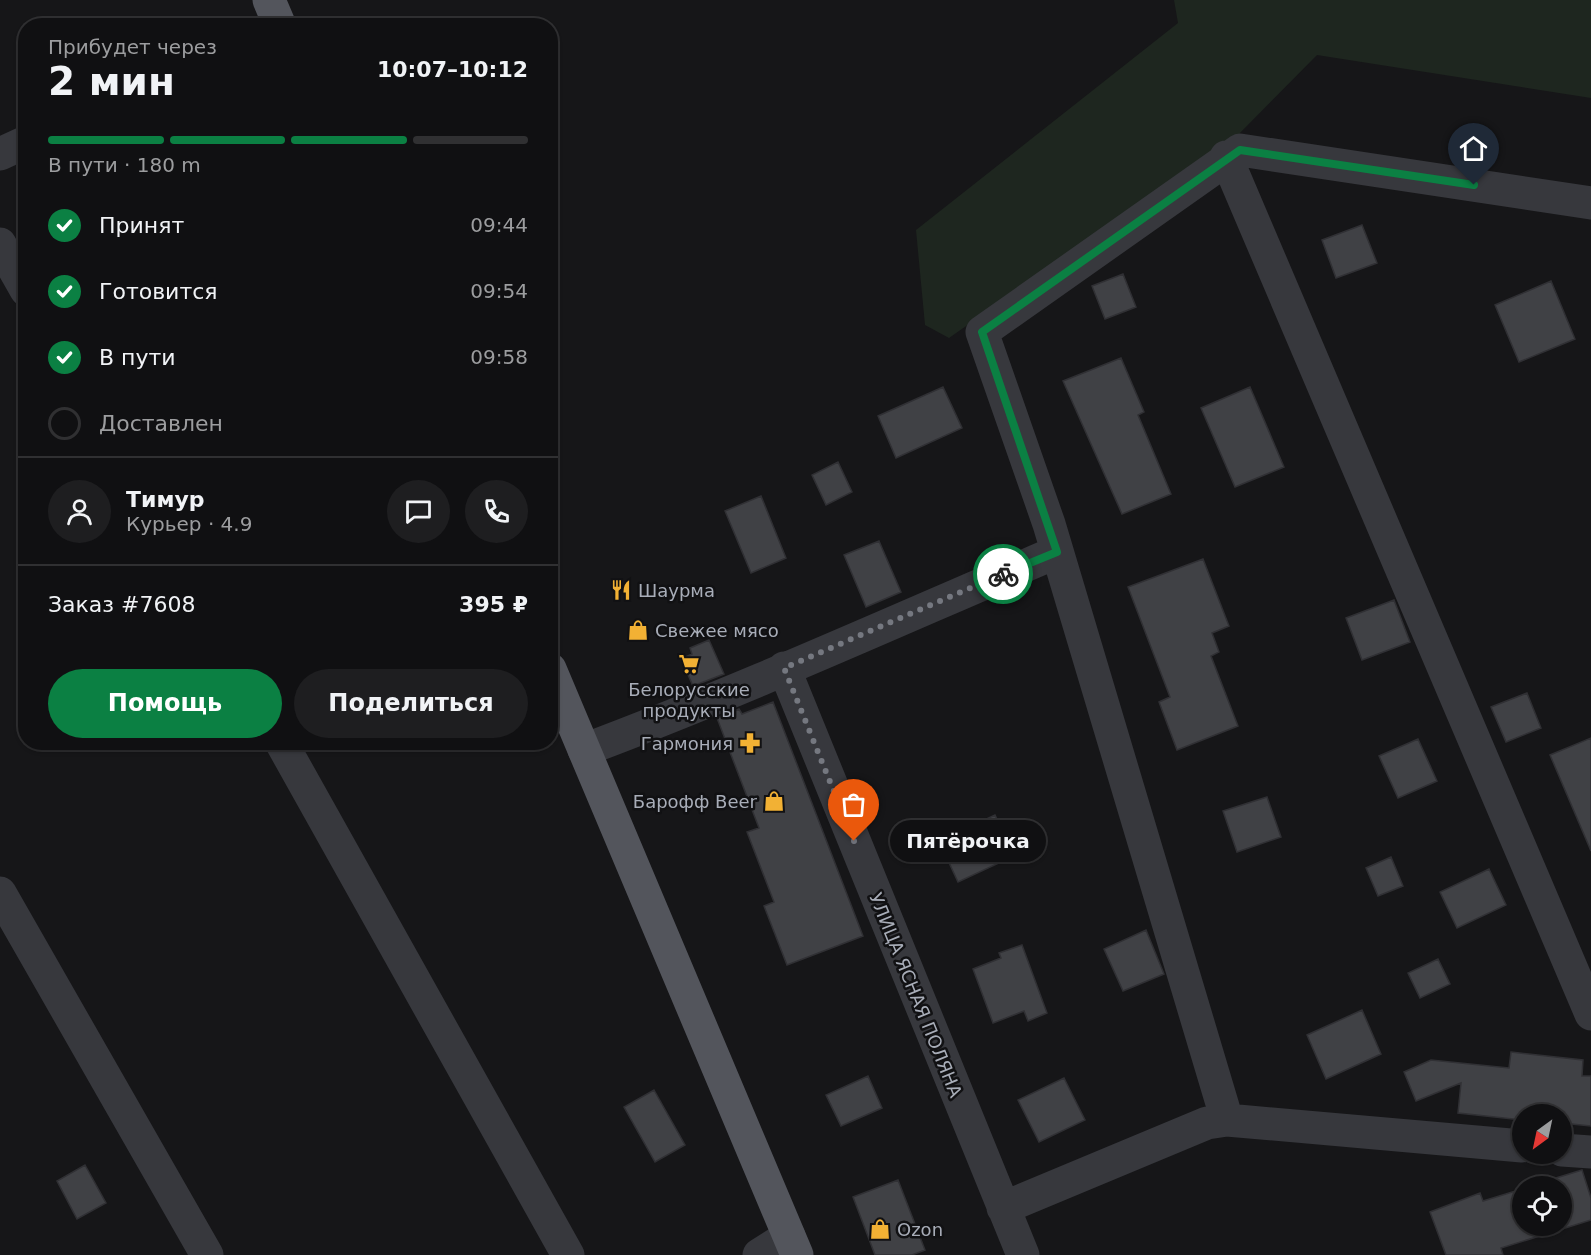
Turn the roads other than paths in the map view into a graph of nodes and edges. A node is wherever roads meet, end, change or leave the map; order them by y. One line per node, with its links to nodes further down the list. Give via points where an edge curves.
1 (269, 0): 2 (main road)
2 (277, 18)
3 (18, 145): 4 (lane)
4 (0, 153)
5 (1226, 157): 6 (lane, via 1240,150); 9 (lane, via 982,332); 15 (lane)
6 (1591, 203)
7 (0, 244): 8 (lane)
8 (18, 276)
9 (1057, 552): 10 (lane); 16 (lane)
10 (784, 668): 13 (lane, via 700,707); 20 (lane, УЛИЦА ЯСНАЯ ПОЛЯНА)
11 (558, 688): 13 (main road)
12 (285, 750): 23 (lane)
13 (584, 750): 21 (main road)
14 (0, 893): 22 (lane)
15 (1591, 1014)
16 (1227, 1120): 17 (lane); 20 (lane, via 1207,1123)
17 (1512, 1145)
18 (1572, 1151): 19 (lane)
19 (1591, 1152)
20 (1003, 1208): 25 (lane, УЛИЦА ЯСНАЯ ПОЛЯНА)
21 (793, 1246): 24 (lane)
22 (207, 1255)
23 (568, 1255)
24 (759, 1255)
25 (1023, 1255)

